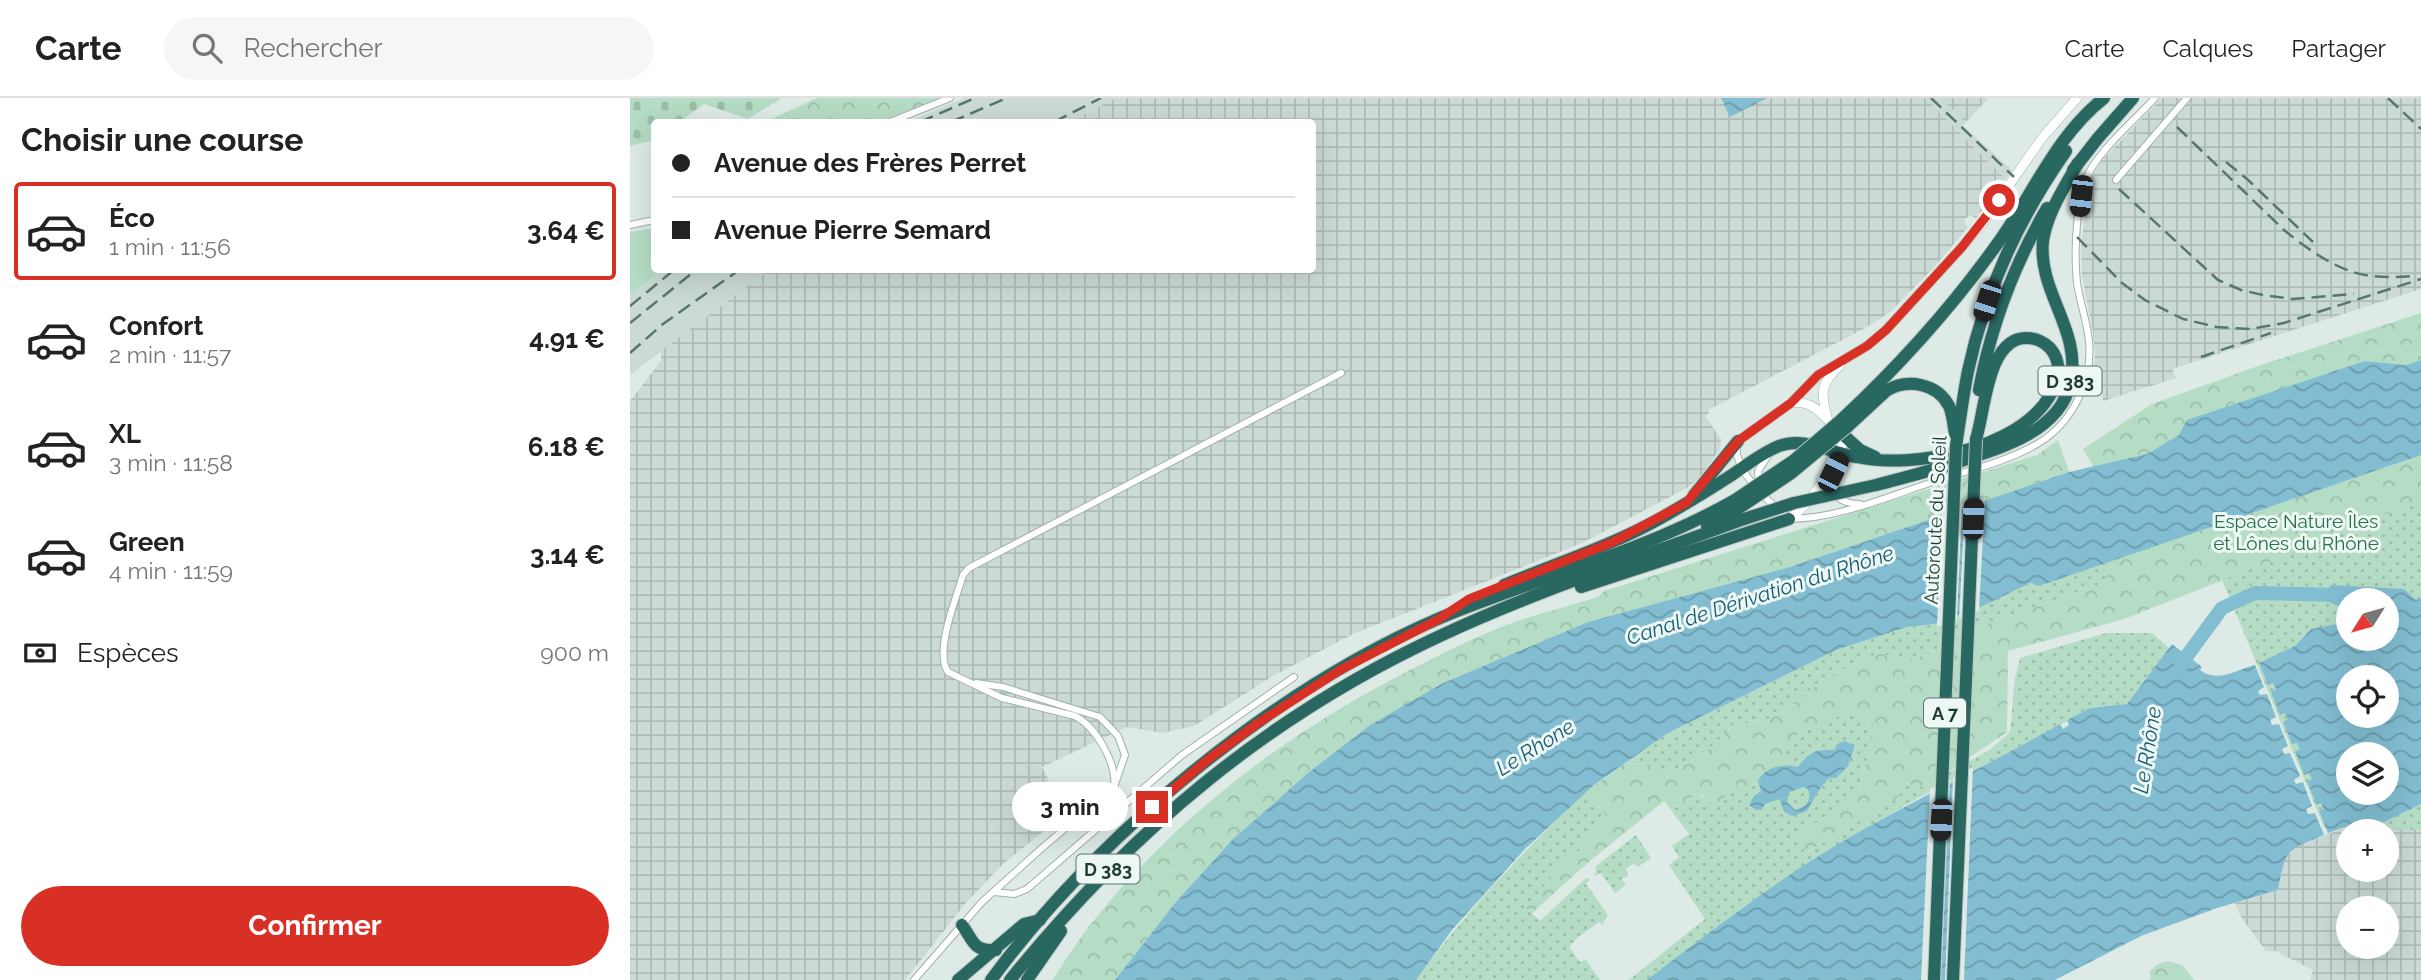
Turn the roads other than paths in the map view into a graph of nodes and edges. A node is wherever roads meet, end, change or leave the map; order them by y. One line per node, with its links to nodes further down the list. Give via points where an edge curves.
1 (950, 98): 7 (street)
2 (2077, 98): 12 (street, via 1955,256 1877,338)
3 (2105, 98): 16 (highway, D 383, via 2074,127 2007,230 1964,286); 19 (highway, Autoroute du Soleil / A 7, via 2052,171 2004,258 1976,337)
4 (2133, 98): 8 (highway, Autoroute du Soleil / A 7)
5 (2155, 98): 27 (street, via 2099,158 2084,185 2076,249 2077,284 2089,343 2087,375 2067,418 2046,438 2021,452)
6 (2187, 98): 9 (street)
7 (898, 119)
8 (2078, 163): 17 (highway, Autoroute du Soleil / A 7, via 2039,222 2002,303 1983,370 1974,423); 28 (highway, D 383, bridge, via 2050,215 2043,242 2045,276 2072,355 2069,383 2059,408 2037,431 2014,443 1876,485 1794,503)
9 (2116, 180)
10 (651, 221): 11 (street)
11 (630, 225)
12 (1847, 358): 14 (street, via 1818,375); 15 (street, via 1823,386)
13 (1341, 373): 33 (street, via 968,568 942,651 948,672)
14 (1791, 403): 15 (street, via 1807,403); 18 (street)
15 (1827, 419): 16 (street)
16 (1842, 426): 19 (highway, via 1889,388 1921,385 1947,403); 21 (street); 22 (highway, via 1860,450); 28 (highway, D 383, bridge, via 1787,465)
17 (1976, 439): 22 (highway, via 2000,353 2018,338 2045,344 2056,358 2058,377 2048,401 2029,421 1995,439 1942,457); 46 (highway, Autoroute du Soleil / A 7, bridge)
18 (1738, 441): 23 (street, via 1736,456); 26 (highway)
19 (1956, 446): 45 (highway, Autoroute du Soleil / A 7, bridge)
20 (1775, 448): 21 (highway, via 1798,443); 23 (highway); 25 (street, via 1758,471)
21 (1841, 453): 22 (highway); 24 (street)
22 (1882, 460)
23 (1742, 468): 25 (street); 26 (highway)
24 (1833, 472): 27 (street, via 1837,497); 29 (street)
25 (1763, 494): 29 (street)
26 (1686, 503): 31 (highway, via 1613,542 1469,599)
27 (1866, 503): 29 (street, via 1818,518)
28 (1739, 509): 30 (highway, D 383, via 1644,556); 31 (highway, D 383)
29 (1789, 519): 30 (highway)
30 (1500, 610): 36 (highway, D 383, via 1396,657 1276,728 1152,826)
31 (1439, 619): 37 (highway, D 383, via 1303,693 1206,761 1123,833)
32 (1294, 677): 35 (street, via 1181,755 1027,890)
33 (967, 681): 34 (street, via 1002,698 1085,721 1112,764); 34 (street, via 1041,698 1107,722 1125,755)
34 (1114, 787): 35 (street)
35 (994, 892): 38 (street)
36 (1065, 914): 43 (highway, D 383); 44 (highway, via 1063,929)
37 (1040, 920): 39 (highway, via 1024,924); 42 (highway, D 383)
38 (962, 925): 39 (highway, via 980,949); 40 (street)
39 (996, 950): 41 (highway)
40 (914, 980)
41 (958, 980)
42 (991, 980)
43 (1010, 980)
44 (1027, 980)
45 (1934, 980)
46 (1953, 980)

